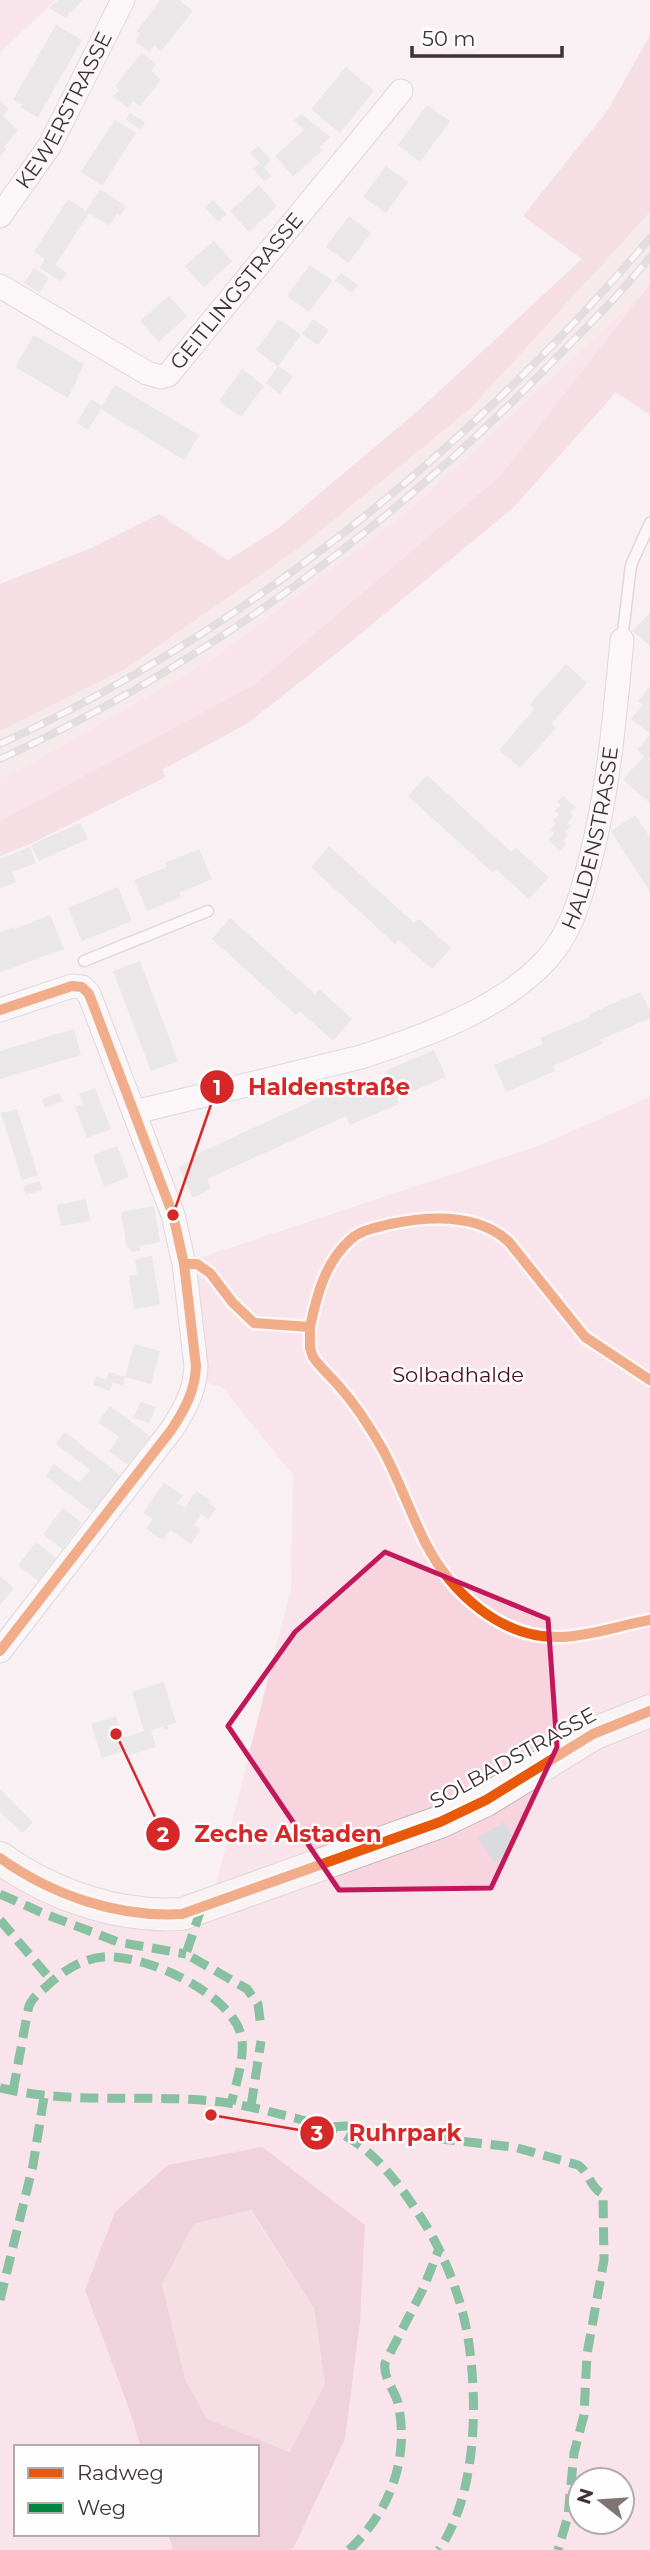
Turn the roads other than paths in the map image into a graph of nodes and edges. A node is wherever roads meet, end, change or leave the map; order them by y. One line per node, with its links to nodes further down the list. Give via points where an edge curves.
1 (123, 0): 3 (street, KEWERSTRASSE, via 50,145)
2 (401, 90): 4 (street, GEITLINGSTRASSE, via 168,375 147,373)
3 (0, 216)
4 (0, 286)
5 (650, 523): 6 (lane, HALDENSTRASSE, via 631,565)
6 (622, 639): 10 (street, HALDENSTRASSE, via 608,778 589,865 566,934 537,969 496,999 388,1048)
7 (208, 911): 8 (lane)
8 (84, 961)
9 (0, 1010): 10 (street, via 58,989 82,986 94,1004)
10 (135, 1112): 11 (street, via 173,1215 184,1264 195,1381 188,1404 172,1429)
11 (0, 1651)
12 (650, 1711): 13 (street, SOLBADSTRASSE, via 593,1734 486,1800 440,1822 182,1914 150,1915 85,1900)
13 (0, 1858)

